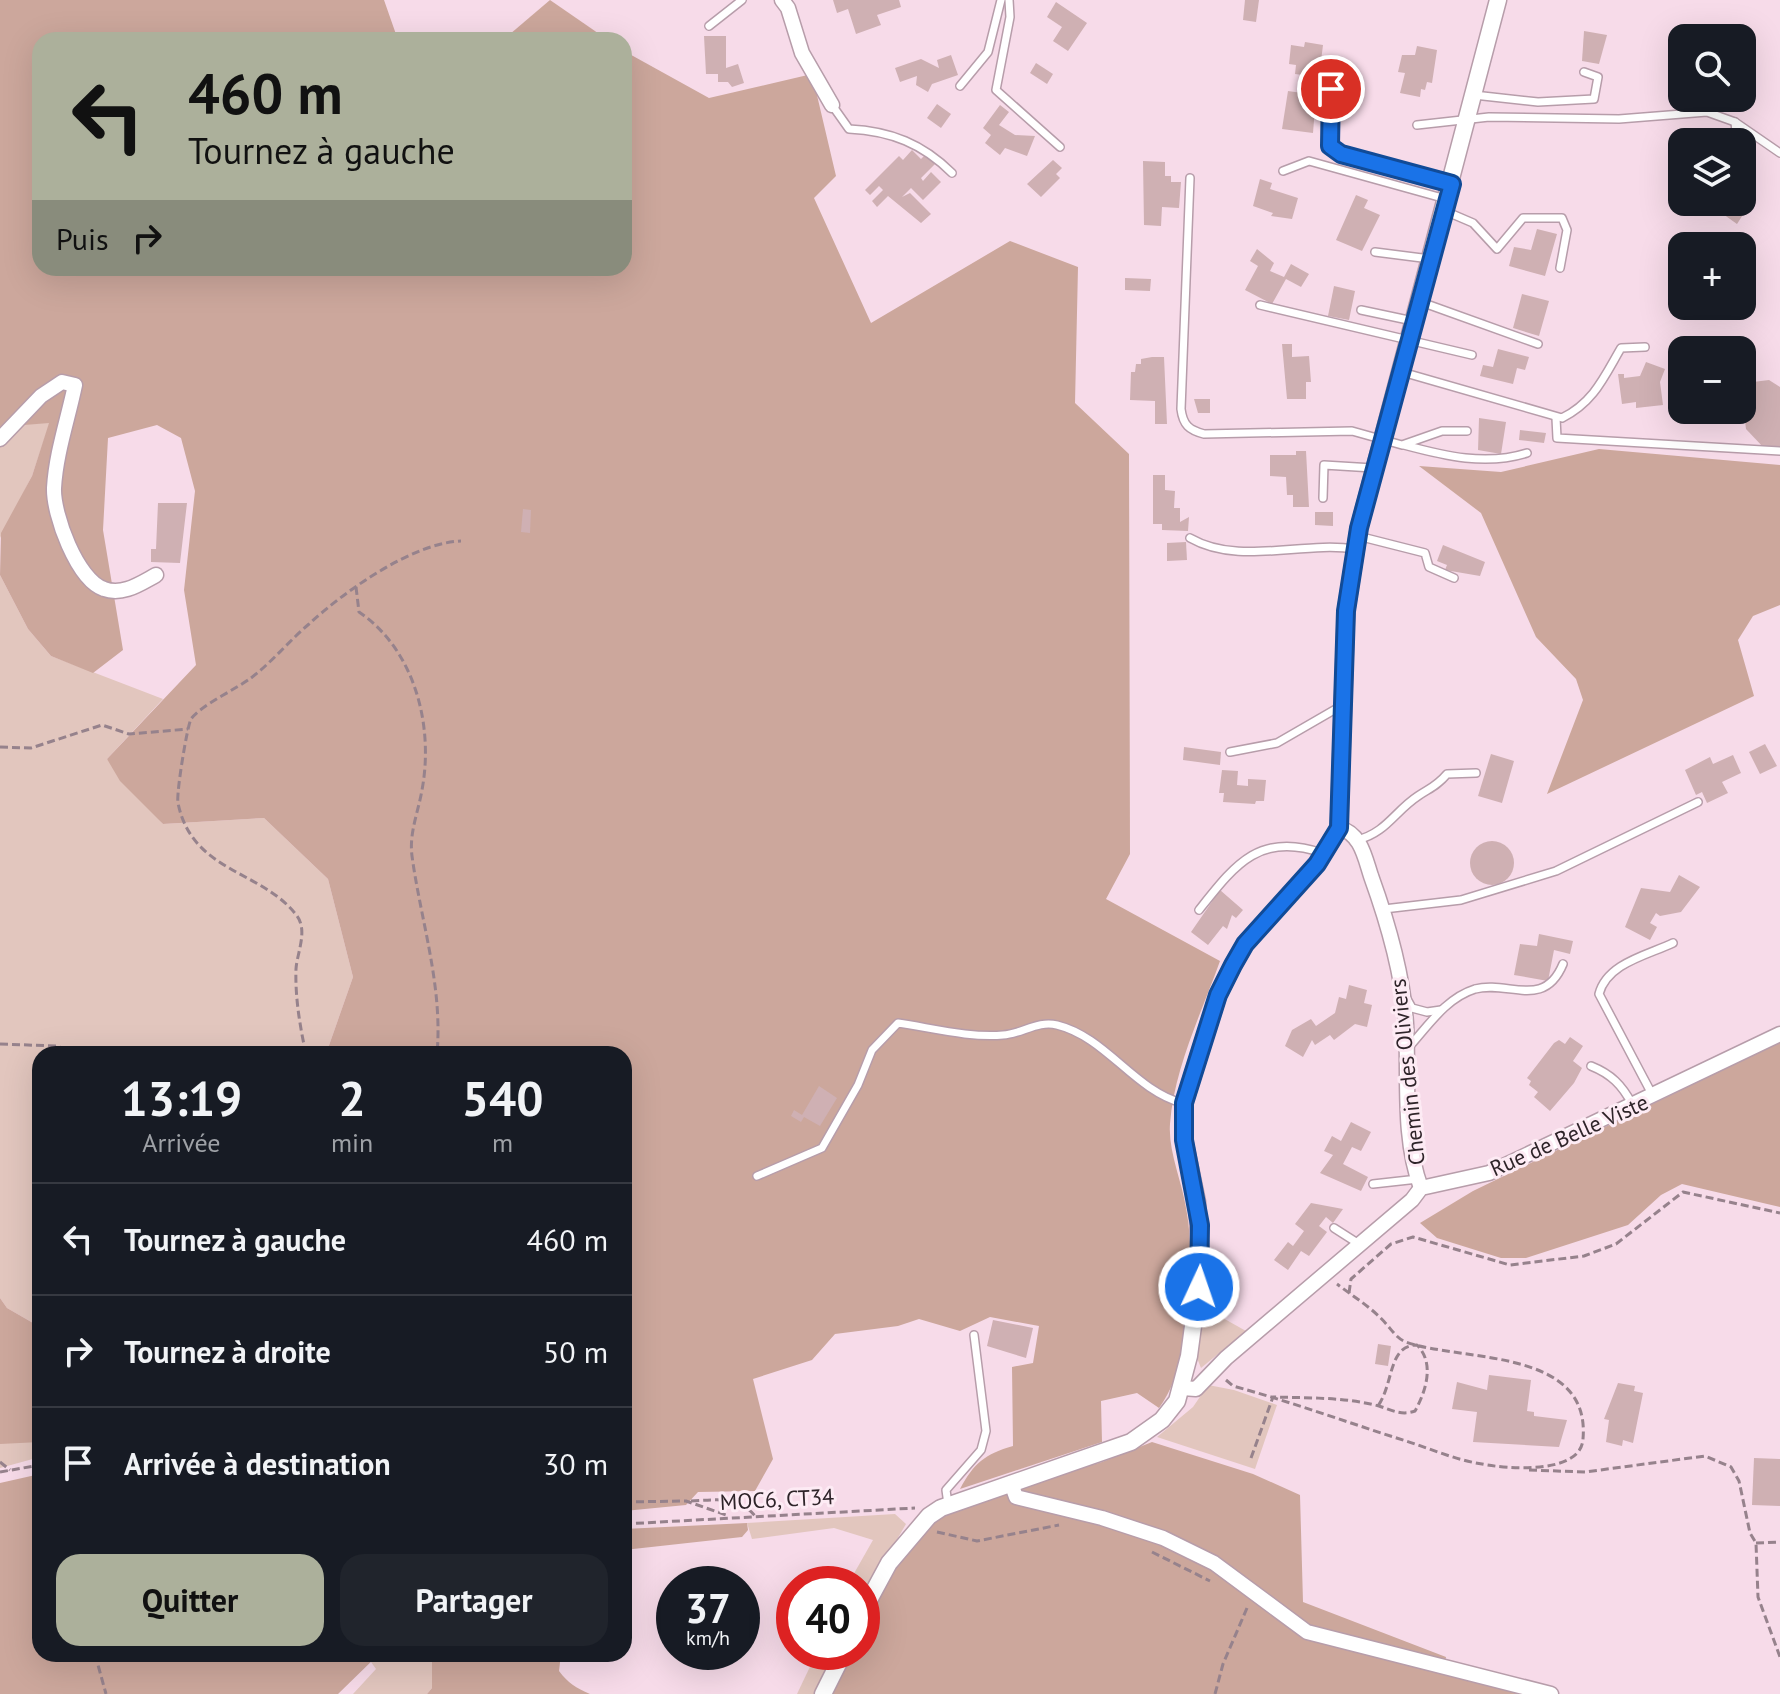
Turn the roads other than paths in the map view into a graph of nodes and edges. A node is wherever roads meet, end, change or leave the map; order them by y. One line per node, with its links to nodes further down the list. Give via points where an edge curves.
1 (742, 0): 6 (lane)
2 (782, 0): 11 (street, via 802,53)
3 (1001, 0): 8 (lane, via 988,52)
4 (1009, 0): 16 (lane, via 996,90)
5 (1498, 0): 10 (street)
6 (709, 26)
7 (1584, 72): 10 (lane, via 1598,77 1594,99 1538,102)
8 (960, 86)
9 (1331, 89): 21 (lane, via 1330,146)
10 (1474, 95): 12 (street)
11 (832, 105): 19 (lane, via 849,129 900,137 932,153)
12 (1469, 118): 13 (lane, via 1619,119 1707,112); 14 (lane); 21 (street)
13 (1735, 122): 15 (lane); 17 (lane)
14 (1417, 125)
15 (1736, 128)
16 (1060, 147)
17 (1780, 153)
18 (1283, 171): 21 (lane, via 1309,161)
19 (952, 173)
20 (1190, 178): 37 (lane, via 1182,421 1204,434 1352,431)
21 (1448, 198): 23 (street); 24 (lane, via 1497,249 1523,218 1562,218 1567,230)
22 (1375, 252): 23 (lane)
23 (1432, 260): 25 (street)
24 (1560, 268)
25 (1421, 302): 28 (street); 30 (lane)
26 (1260, 305): 29 (lane)
27 (1361, 310): 28 (lane)
28 (1415, 321): 29 (street)
29 (1410, 340): 32 (lane); 33 (street)
30 (1538, 344)
31 (1645, 347): 34 (lane, via 1621,348 1596,394 1582,408)
32 (1472, 355)
33 (1402, 372): 34 (lane); 37 (street)
34 (1556, 418): 39 (lane, via 1557,438)
35 (1467, 431): 38 (lane, via 1442,431)
36 (0, 439): 45 (street, via 41,396 62,382 75,385 54,490 64,532 88,576 104,589 129,590)
37 (1383, 441): 38 (lane); 41 (street)
38 (1402, 445): 40 (lane, via 1501,461)
39 (1780, 451)
40 (1527, 453)
41 (1375, 468): 42 (lane, via 1324,465); 44 (street)
42 (1323, 498)
43 (1190, 538): 44 (lane, via 1224,551)
44 (1357, 542): 46 (lane, via 1425,553 1429,567); 47 (street, via 1346,611)
45 (156, 575)
46 (1454, 578)
47 (1344, 705): 48 (lane, via 1277,743); 51 (street)
48 (1230, 752)
49 (1476, 773): 52 (lane, via 1447,774 1379,832)
50 (1698, 802): 54 (lane, via 1556,871 1461,900)
51 (1339, 828): 52 (street); 53 (street)
52 (1357, 840): 54 (street, Chemin des Oliviers)
53 (1324, 854): 55 (lane, via 1293,846 1255,854 1235,865); 64 (street, via 1245,944 1233,965 1218,995)
54 (1384, 909): 58 (street, Chemin des Oliviers)
55 (1199, 910)
56 (1673, 943): 63 (lane, via 1630,961 1602,983 1599,994)
57 (1563, 964): 59 (lane, via 1549,985 1514,992 1494,986 1473,990)
58 (1400, 987): 59 (lane, via 1412,1008); 61 (street, Chemin des Oliviers)
59 (1443, 1010): 61 (lane)
60 (1780, 1034): 63 (street, Rue de Belle Viste)
61 (1407, 1050): 67 (street, Chemin des Oliviers, via 1411,1157)
62 (1591, 1066): 65 (lane, via 1607,1072)
63 (1653, 1097): 65 (street, Rue de Belle Viste)
64 (1184, 1103): 66 (lane, via 1162,1097 1087,1039 1056,1024 1003,1035 898,1023 872,1050 822,1148); 72 (street, via 1184,1140 1201,1245)
65 (1633, 1106): 67 (street, Rue de Belle Viste, via 1489,1173)
66 (757, 1176)
67 (1420, 1183): 68 (lane); 70 (street)
68 (1373, 1184)
69 (1334, 1228): 70 (lane)
70 (1361, 1245): 72 (street, via 1196,1389)
71 (974, 1335): 74 (lane, via 986,1431 981,1450 946,1490)
72 (1182, 1388): 73 (street, via 1170,1413 1131,1442)
73 (1011, 1483): 74 (street); 78 (street, via 1016,1497 1163,1538 1214,1563 1307,1632)
74 (948, 1504): 75 (street, via 927,1519)
75 (880, 1580)
76 (835, 1670): 77 (street)
77 (823, 1694)
78 (1551, 1694)

